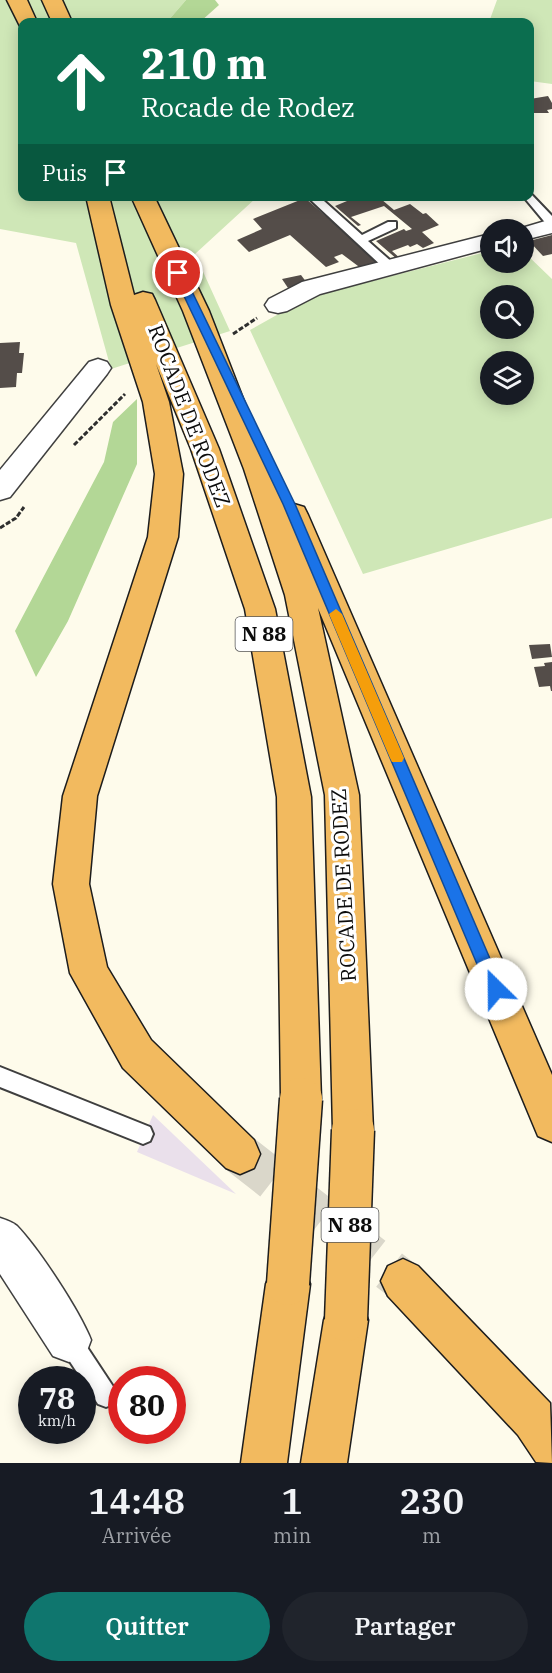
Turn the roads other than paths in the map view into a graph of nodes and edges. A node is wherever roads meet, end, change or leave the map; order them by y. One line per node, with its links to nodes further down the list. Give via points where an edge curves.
1 (17, 0): 3 (highway)
2 (52, 0): 4 (highway)
3 (25, 18)
4 (60, 18)
5 (99, 201): 23 (highway, via 124,305 156,402 169,474 163,537 80,796 71,884 89,973 137,1054)
6 (100, 201): 29 (highway, ROCADE DE RODEZ / N 88, bridge, via 205,449 260,609 294,797 301,1099 288,1284)
7 (144, 201): 17 (highway, ROCADE DE RODEZ / N 88)
8 (318, 201): 13 (lane)
9 (532, 201): 11 (lane)
10 (392, 225): 13 (lane)
11 (552, 225): 12 (street)
12 (534, 230)
13 (362, 239): 15 (lane)
14 (480, 243): 15 (street)
15 (389, 266): 16 (street, via 311,288)
16 (278, 305)
17 (196, 311): 21 (highway, via 289,504); 30 (highway, ROCADE DE RODEZ / N 88, bridge, via 258,469 300,595 342,795 353,1130 346,1320)
18 (98, 368): 19 (street)
19 (0, 490)
20 (0, 1077): 22 (lane)
21 (552, 1122)
22 (143, 1134)
23 (240, 1154)
24 (0, 1239): 26 (street)
25 (403, 1281): 28 (highway, via 534,1419)
26 (69, 1340): 27 (lane)
27 (106, 1396)
28 (552, 1446)
29 (264, 1463)
30 (324, 1463)

